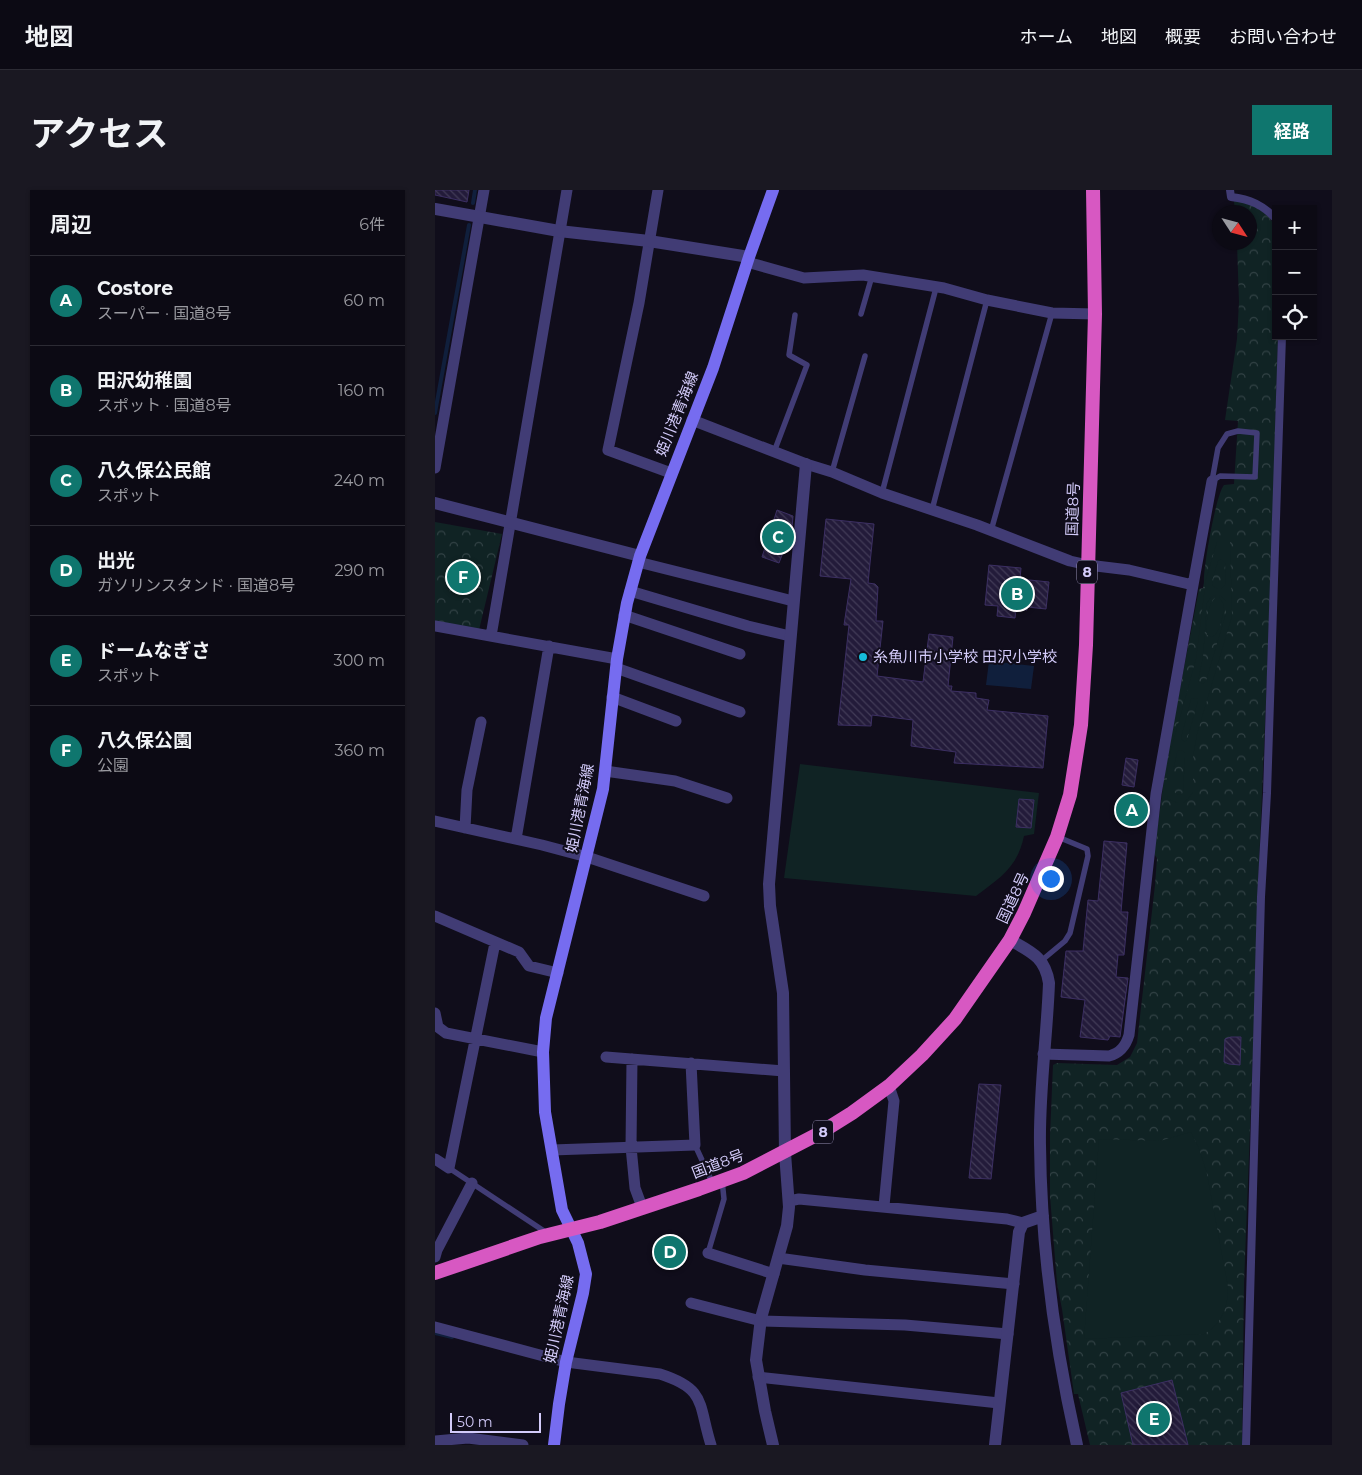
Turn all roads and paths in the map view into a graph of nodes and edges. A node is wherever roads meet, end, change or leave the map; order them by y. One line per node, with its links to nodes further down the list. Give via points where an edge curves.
1 (484, 190): 9 (street)
2 (567, 190): 10 (street)
3 (658, 190): 11 (street)
4 (773, 190): 12 (main road, 姫川港青海線)
5 (1093, 190): 18 (highway, 国道8号 / 8)
6 (1230, 190): 8 (street, via 1231,197 1252,200)
7 (435, 209): 9 (street)
8 (1272, 214)
9 (480, 216): 10 (street); 25 (street)
10 (559, 231): 11 (street); 32 (street)
11 (649, 241): 12 (street); 27 (street, via 608,450)
12 (748, 259): 13 (street, via 804,278); 22 (main road, 姫川港青海線, via 713,368)
13 (872, 276): 14 (street); 17 (lane)
14 (936, 288): 15 (street); 29 (lane)
15 (987, 300): 16 (street); 31 (lane)
16 (1052, 313): 18 (street); 33 (lane)
17 (861, 314)
18 (1095, 314): 35 (highway, 国道8号 / 8)
19 (795, 316): 23 (lane, via 789,355 807,365)
20 (1282, 340): 107 (street, via 1261,897)
21 (865, 356): 26 (lane)
22 (692, 420): 23 (street); 27 (main road, 姫川港青海線)
23 (774, 452): 24 (street)
24 (806, 464): 26 (street); 38 (street)
25 (435, 468)
26 (832, 472): 29 (street)
27 (671, 473): 34 (main road, 姫川港青海線)
28 (1212, 481): 28 (lane, via 1218,448 1227,434 1257,433 1255,476 1220,476); 36 (street)
29 (881, 493): 31 (street)
30 (435, 503): 32 (street)
31 (932, 510): 33 (street)
32 (509, 523): 34 (street); 41 (street)
33 (991, 530): 35 (street)
34 (639, 559): 37 (main road, 姫川港青海線); 38 (street)
35 (1088, 565): 36 (street, via 1129,570); 54 (highway, 国道8号 / 8, via 1081,725 1069,795)
36 (1193, 585): 66 (street, via 1156,794 1129,1035 1125,1045 1109,1056)
37 (630, 591): 39 (main road, 姫川港青海線); 42 (street)
38 (793, 601): 42 (street)
39 (625, 615): 44 (street); 45 (main road, 姫川港青海線)
40 (435, 626): 41 (street)
41 (491, 636): 43 (street)
42 (790, 636): 70 (street, via 769,884 783,993)
43 (549, 646): 45 (street); 55 (street)
44 (739, 654)
45 (617, 663): 46 (main road, 姫川港青海線); 47 (street)
46 (612, 697): 49 (street); 50 (main road, 姫川港青海線)
47 (740, 712)
48 (481, 722): 53 (street, via 467,790)
49 (676, 722)
50 (605, 771): 51 (street, via 675,781); 56 (main road, 姫川港青海線)
51 (727, 798)
52 (435, 821): 53 (street)
53 (465, 828): 55 (street)
54 (1057, 837): 59 (highway, 国道8号 / 8); 61 (lane, via 1087,849 1088,856 1070,933)
55 (515, 839): 56 (street)
56 (587, 857): 57 (street); 62 (main road, 姫川港青海線)
57 (704, 896)
58 (435, 916): 60 (street)
59 (1011, 940): 61 (street); 71 (highway, 国道8号 / 8, via 955,1019)
60 (495, 943): 62 (street, via 519,952 529,966); 64 (street)
61 (1041, 961): 66 (street, via 1049,983)
62 (558, 973): 65 (main road, 姫川港青海線, via 546,1018)
63 (435, 1013): 64 (street, via 438,1026 446,1033)
64 (475, 1040): 65 (street); 77 (street)
65 (543, 1052): 74 (main road, 姫川港青海線, via 545,1112)
66 (1043, 1054): 83 (street, via 1040,1144)
67 (606, 1057): 68 (street)
68 (632, 1059): 69 (street); 73 (street)
69 (691, 1064): 70 (street); 72 (street)
70 (784, 1071): 75 (street)
71 (889, 1086): 75 (highway, 国道8号 / 8, via 852,1113); 81 (street, via 894,1101)
72 (695, 1145): 73 (street); 78 (lane)
73 (631, 1147): 74 (street); 82 (street, via 635,1188)
74 (552, 1150): 85 (main road, 姫川港青海線, via 562,1210)
75 (785, 1152): 78 (highway, 国道8号 / 8); 80 (street)
76 (435, 1159): 77 (street)
77 (449, 1168): 79 (lane)
78 (717, 1182): 82 (highway, 国道8号 / 8); 87 (lane, via 724,1199)
79 (472, 1183): 86 (lane); 88 (street)
80 (789, 1201): 81 (street, via 799,1199); 89 (street)
81 (885, 1206): 84 (street)
82 (642, 1207): 85 (highway, 国道8号 / 8)
83 (1043, 1216): 84 (street); 106 (street, via 1058,1352)
84 (1023, 1223): 92 (street, via 1019,1232)
85 (571, 1229): 86 (highway, 国道8号 / 8); 97 (main road, 姫川港青海線, via 586,1274)
86 (549, 1234): 90 (highway, 国道8号 / 8)
87 (708, 1252): 91 (street)
88 (435, 1257)
89 (779, 1258): 91 (street); 92 (street)
90 (435, 1274)
91 (774, 1274): 94 (street)
92 (1014, 1284): 96 (street)
93 (691, 1303): 94 (street)
94 (761, 1321): 96 (street, via 905,1325); 98 (street)
95 (435, 1327): 97 (street)
96 (1008, 1334): 99 (street)
97 (566, 1362): 102 (main road, 姫川港青海線); 103 (street, via 660,1374 689,1387 697,1394)
98 (758, 1377): 99 (street); 104 (street)
99 (999, 1403): 105 (street)
100 (435, 1441): 101 (street, via 468,1438)
101 (523, 1445)
102 (554, 1445)
103 (711, 1445)
104 (773, 1445)
105 (995, 1445)
106 (1077, 1445)
107 (1246, 1445)

